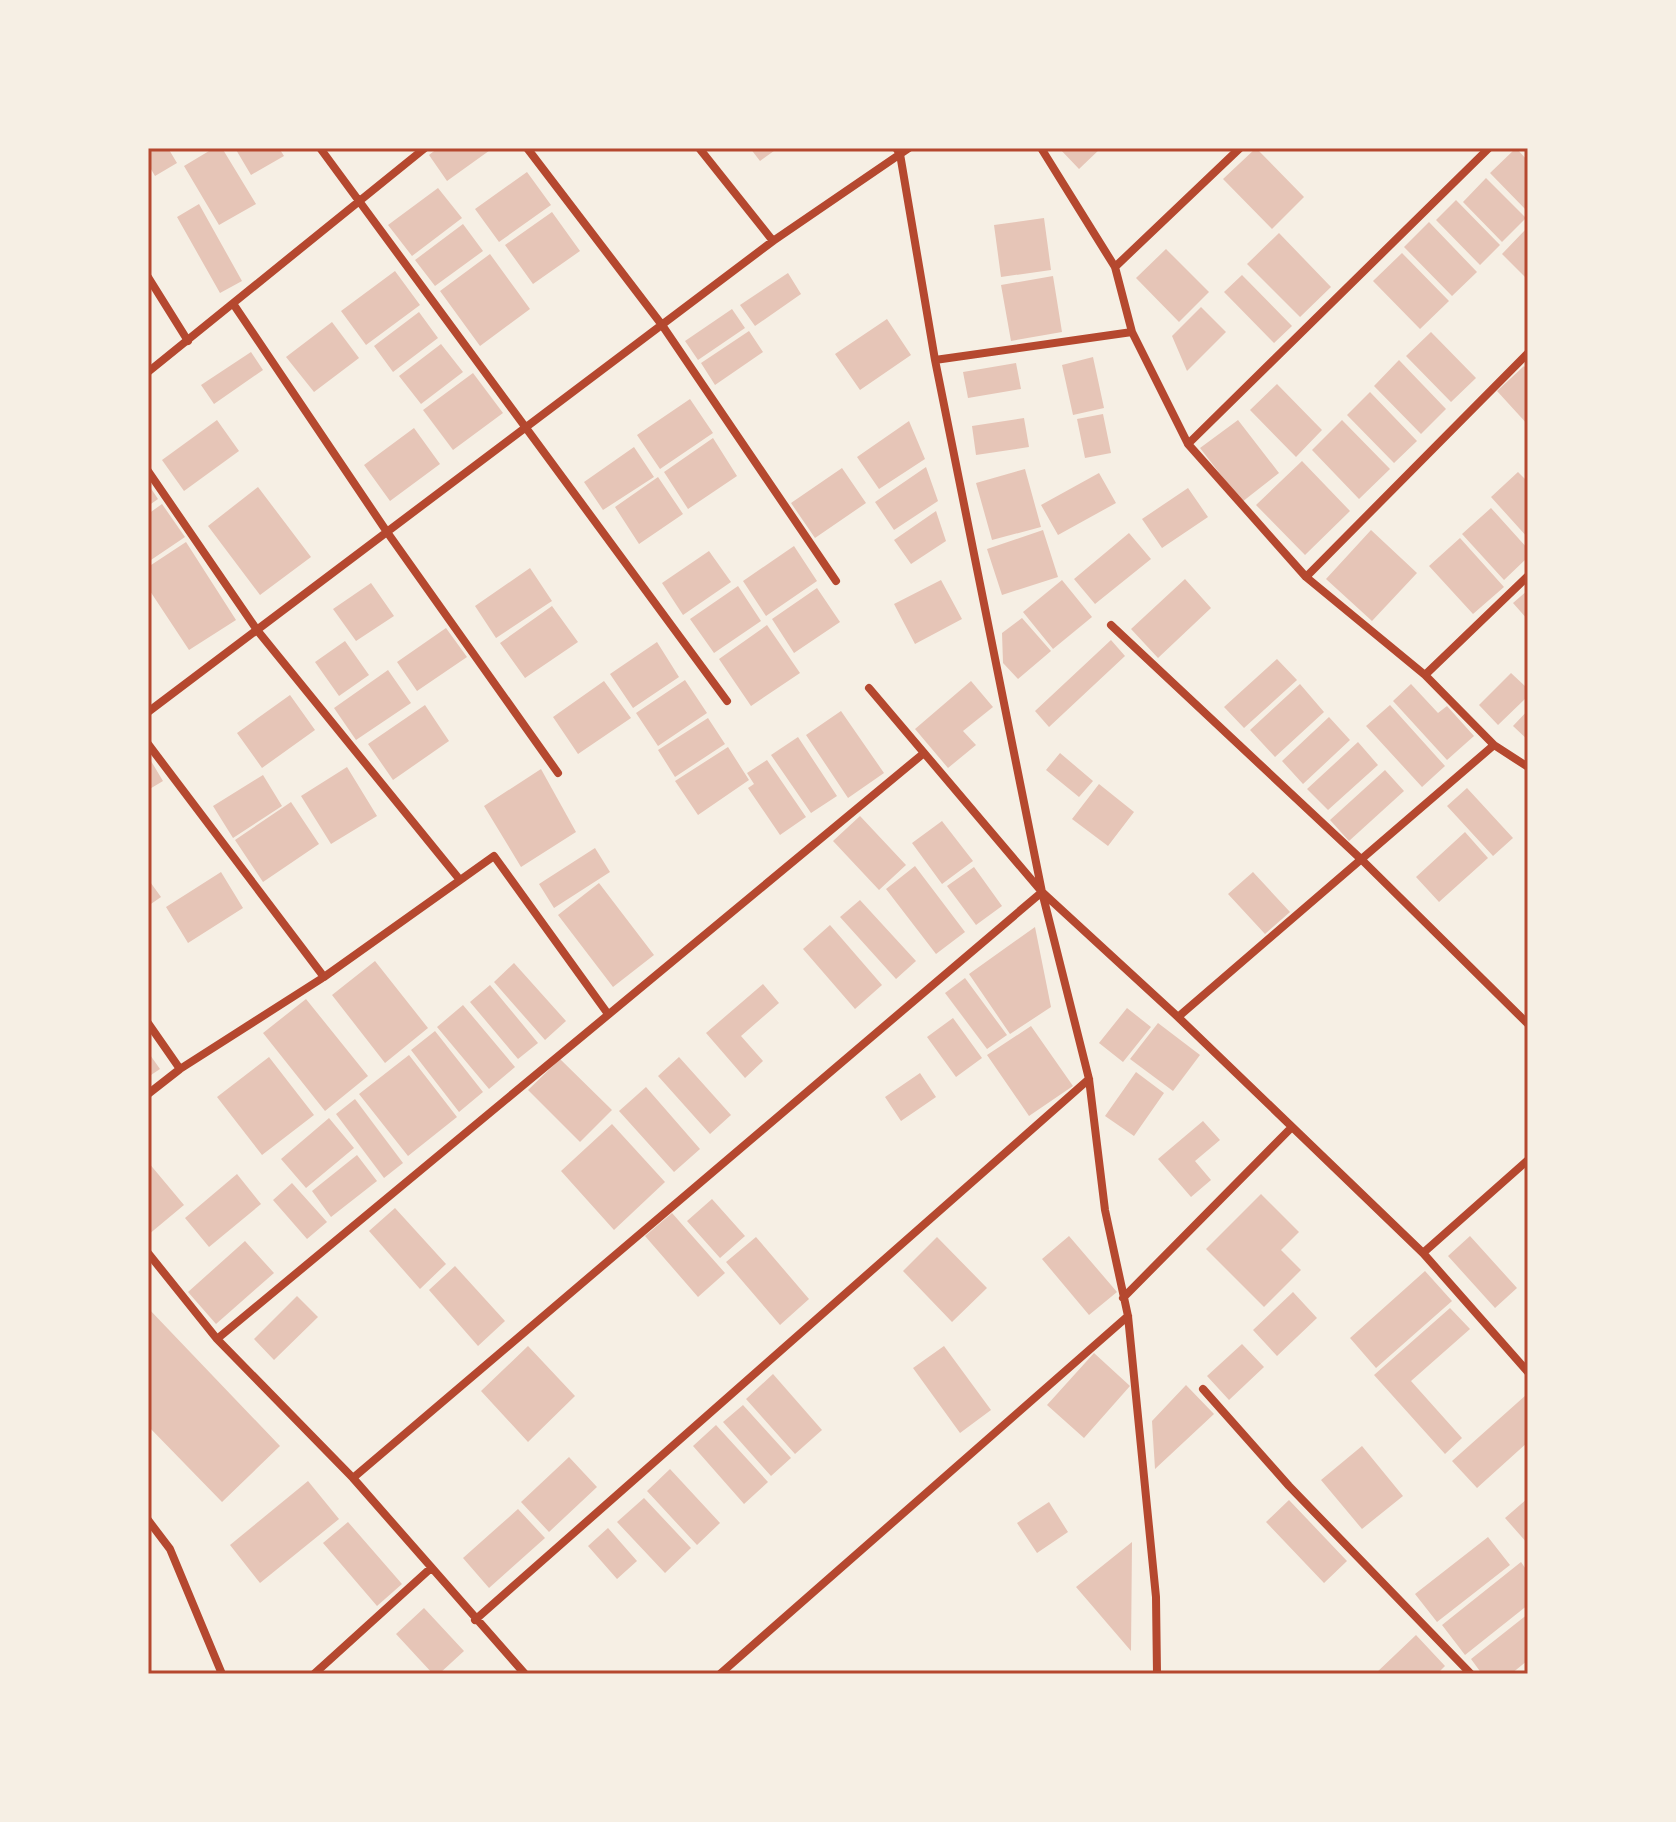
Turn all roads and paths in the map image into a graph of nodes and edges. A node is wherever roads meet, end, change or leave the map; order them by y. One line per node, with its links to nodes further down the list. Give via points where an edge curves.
1 (320, 148): 10 (street)
2 (425, 148): 10 (street)
3 (527, 148): 15 (street)
4 (699, 148): 11 (street)
5 (909, 148): 9 (street)
6 (1041, 148): 12 (street)
7 (1240, 148): 12 (street)
8 (1489, 148): 22 (street)
9 (898, 151): 11 (street); 19 (street)
10 (358, 201): 14 (street); 21 (street)
11 (773, 241): 15 (street)
12 (1115, 267): 16 (street)
13 (148, 277): 17 (street)
14 (234, 305): 17 (street); 24 (street)
15 (662, 325): 21 (street); 27 (street)
16 (1132, 332): 19 (street); 22 (street)
17 (188, 341): 20 (street)
18 (1528, 353): 26 (street)
19 (935, 360): 41 (street)
20 (148, 372)
21 (527, 426): 24 (street); 32 (street)
22 (1188, 444): 26 (street)
23 (148, 471): 29 (street)
24 (387, 532): 29 (street); 38 (street)
25 (1528, 576): 30 (street)
26 (1306, 577): 30 (street)
27 (836, 581)
28 (1111, 625): 39 (street)
29 (257, 630): 33 (street); 40 (street)
30 (1425, 675): 35 (street)
31 (869, 688): 36 (street)
32 (727, 701)
33 (148, 712)
34 (148, 744): 42 (street)
35 (1494, 745): 37 (street); 39 (street)
36 (924, 753): 41 (street); 43 (street)
37 (1528, 767)
38 (558, 773)
39 (1363, 861): 44 (street); 46 (street)
40 (460, 880): 42 (street); 43 (street, via 494,856)
41 (1042, 892): 44 (street); 48 (street); 59 (street)
42 (324, 977): 47 (street)
43 (608, 1014): 56 (street)
44 (1178, 1017): 50 (street)
45 (148, 1023): 47 (street)
46 (1528, 1024)
47 (180, 1069): 49 (street)
48 (1089, 1079): 54 (street, via 1105,1210); 62 (street)
49 (148, 1094)
50 (1292, 1127): 53 (street); 54 (street)
51 (1528, 1160): 53 (street)
52 (148, 1253): 56 (street)
53 (1423, 1253): 57 (street)
54 (1123, 1298): 55 (street)
55 (1128, 1316): 66 (street); 67 (street, via 1156,1597)
56 (217, 1339): 59 (street)
57 (1528, 1372)
58 (1203, 1389): 68 (street)
59 (353, 1478): 61 (street)
60 (148, 1520): 63 (street, via 170,1549)
61 (431, 1568): 62 (street); 64 (street)
62 (475, 1620): 65 (street)
63 (222, 1674)
64 (314, 1674)
65 (525, 1674)
66 (720, 1674)
67 (1157, 1674)
68 (1471, 1674)

